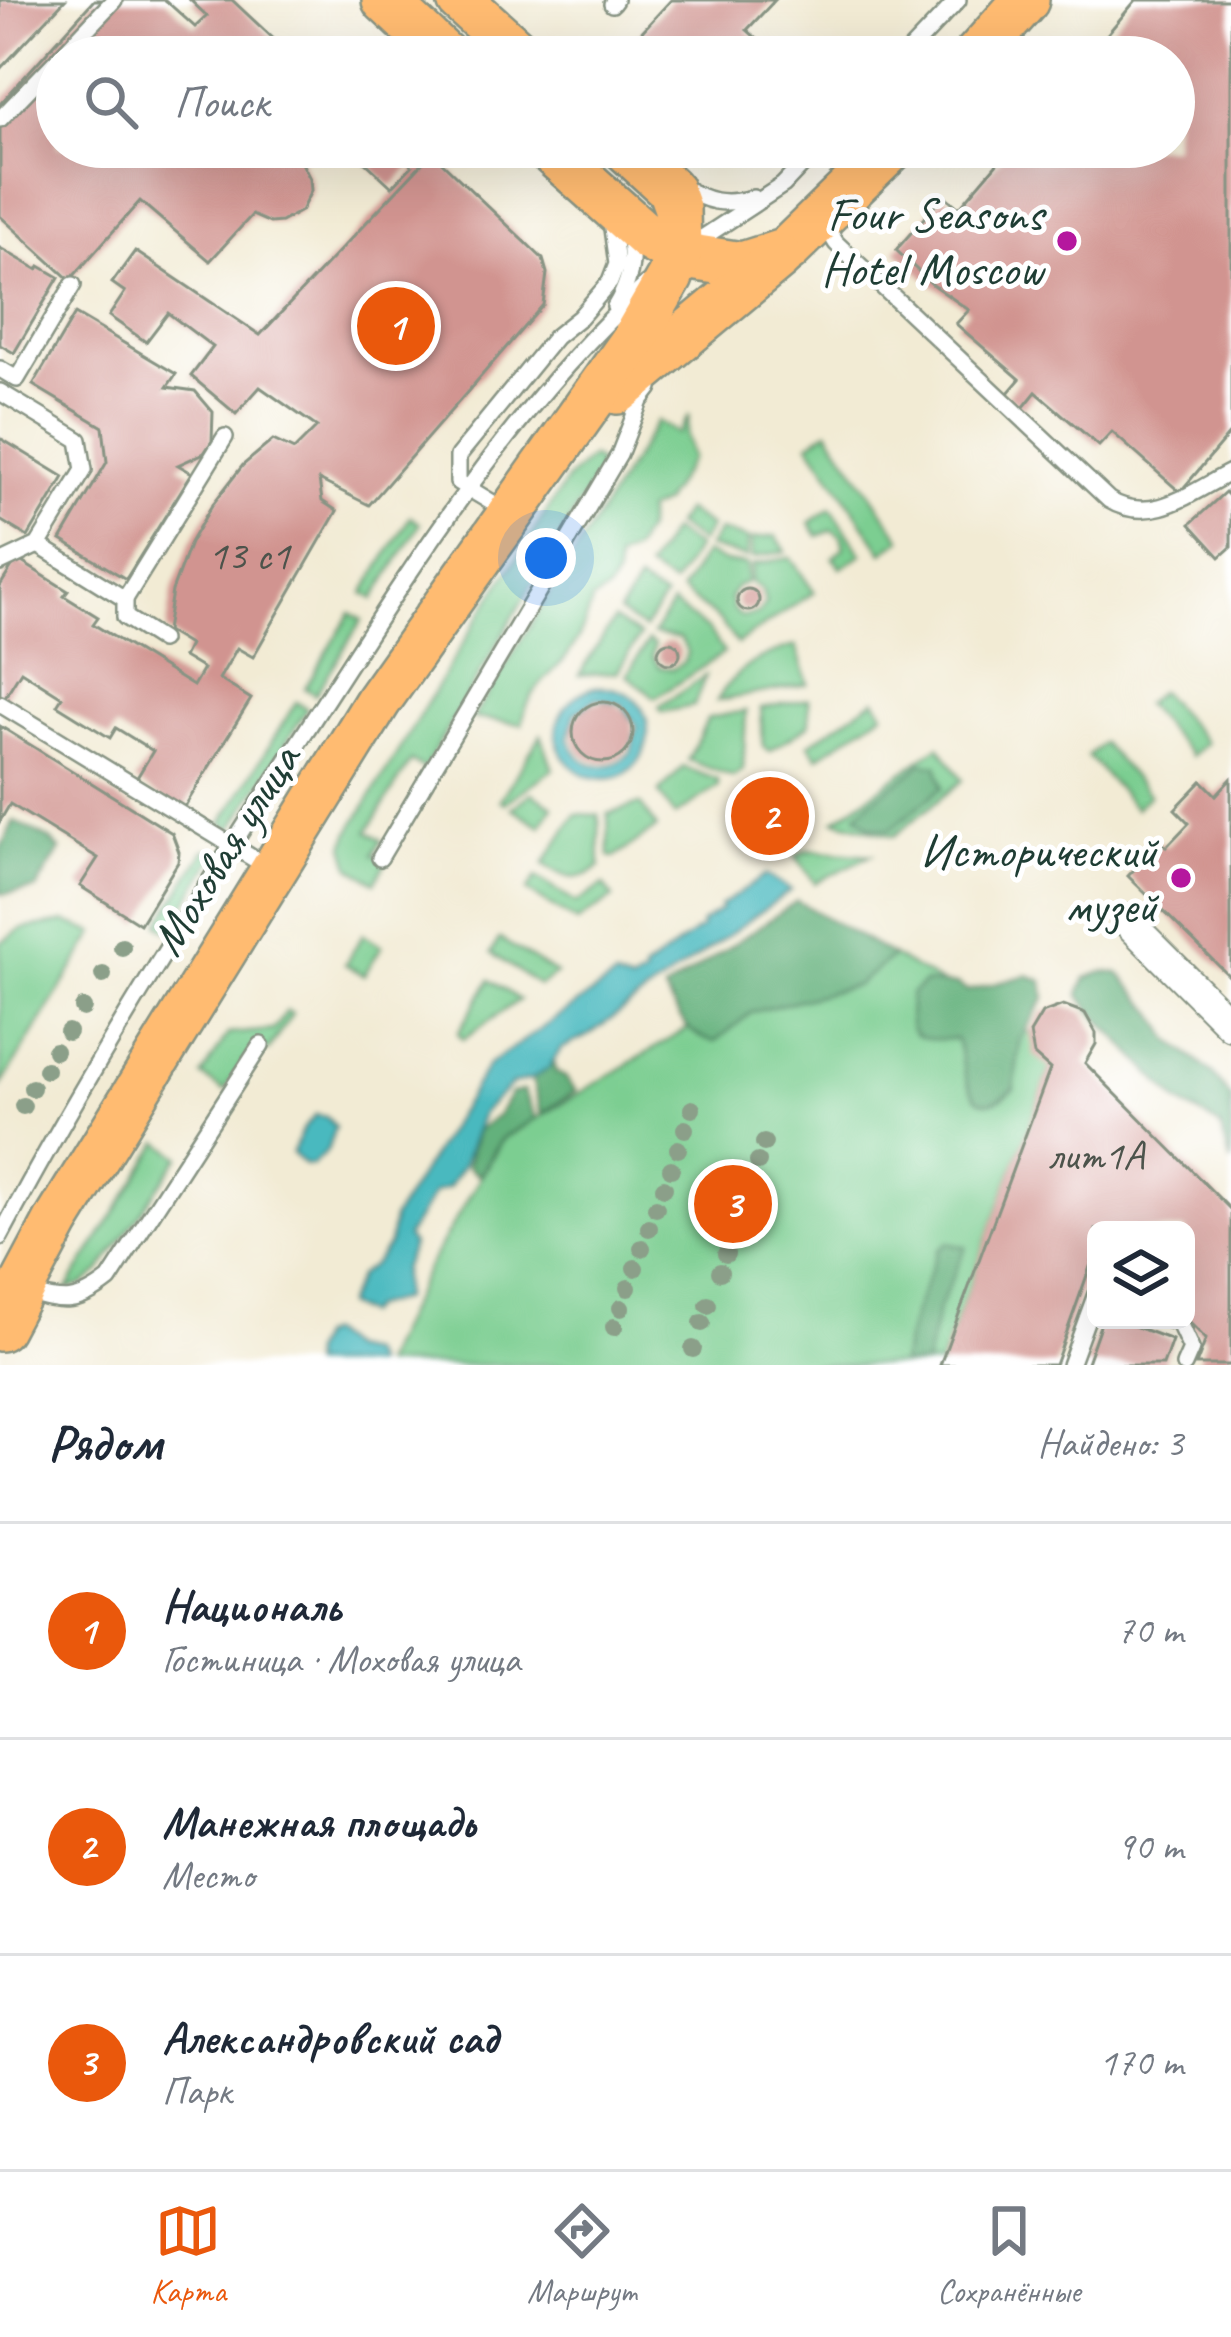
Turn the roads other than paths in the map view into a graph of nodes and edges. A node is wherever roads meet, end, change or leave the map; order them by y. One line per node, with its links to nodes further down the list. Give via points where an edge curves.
1 (114, 0): 6 (lane)
2 (385, 0): 7 (main road)
3 (460, 0): 8 (main road)
4 (958, 0): 9 (lane)
5 (1026, 0): 10 (main road)
6 (79, 36)
7 (424, 36)
8 (500, 36)
9 (924, 36)
10 (994, 36)
11 (36, 81): 12 (lane)
12 (0, 119)
13 (569, 168): 19 (main road)
14 (648, 168): 22 (main road, via 677,208)
15 (652, 168): 18 (lane, via 721,205)
16 (799, 168): 18 (lane)
17 (871, 168): 20 (main road, Моховая улица)
18 (783, 185): 22 (lane)
19 (614, 208): 22 (main road); 24 (lane, via 632,263); 31 (lane, via 617,264 610,282 458,456 458,482)
20 (822, 218): 21 (main road, Моховая улица); 30 (lane, via 836,243 1118,506 1160,508)
21 (786, 251): 22 (main road, via 742,265); 25 (main road, Моховая улица)
22 (678, 255): 24 (lane); 29 (main road, Моховая улица, via 632,344)
23 (73, 285): 26 (lane, via 17,379)
24 (607, 320): 31 (lane)
25 (694, 330): 29 (main road, Моховая улица); 39 (lane, via 640,401 619,455)
26 (0, 369)
27 (0, 392): 33 (lane, via 79,440 84,470)
28 (225, 437): 35 (lane)
29 (562, 441): 32 (main road, Моховая улица)
30 (1231, 472)
31 (469, 490): 32 (lane); 38 (lane)
32 (509, 512): 40 (main road, Моховая улица)
33 (38, 545): 34 (lane); 35 (lane)
34 (0, 563)
35 (125, 599): 36 (lane, via 125,617)
36 (161, 640)
37 (0, 704): 38 (lane)
38 (231, 846): 40 (lane); 44 (lane)
39 (380, 858)
40 (272, 870): 45 (main road, Моховая улица)
41 (1126, 920): 42 (street)
42 (1231, 1025)
43 (261, 1045): 45 (lane, via 109,1280 68,1302)
44 (0, 1237)
45 (9, 1309)
46 (1087, 1319): 48 (lane)
47 (1181, 1329): 49 (lane, via 1190,1348)
48 (1070, 1365)
49 (1184, 1365)

